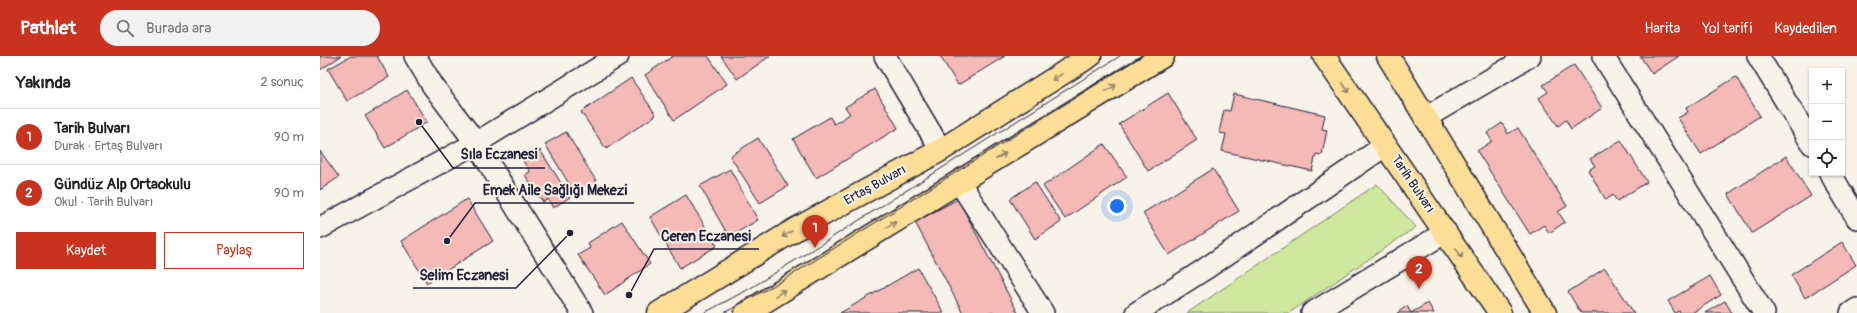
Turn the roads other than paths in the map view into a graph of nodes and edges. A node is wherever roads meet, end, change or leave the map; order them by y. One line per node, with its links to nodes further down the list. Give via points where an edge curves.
1 (415, 56): 13 (street, via 432,86)
2 (618, 56): 13 (street)
3 (885, 56): 15 (street)
4 (1090, 56): 15 (main road, Ertaş Bulvarı, one-way to 15)
5 (1163, 56): 17 (main road, one-way to 5)
6 (1324, 56): 14 (main road, Tarih Bulvarı, one-way to 14)
7 (1388, 56): 11 (main road)
8 (1530, 56): 11 (street)
9 (1603, 56): 30 (street)
10 (1758, 56): 12 (street)
11 (1425, 118): 29 (main road)
12 (1810, 140)
13 (476, 143): 19 (street); 22 (street)
14 (1386, 145): 20 (main road, Tarih Bulvarı); 26 (street)
15 (941, 150): 23 (main road, Ertaş Bulvarı, one-way to 23, via 796,229)
16 (1832, 176): 18 (street)
17 (960, 183): 24 (main road, one-way to 17); 25 (street)
18 (1857, 218)
19 (320, 228)
20 (1446, 232): 27 (street); 28 (main road, Tarih Bulvarı, one-way to 28)
21 (1857, 309): 31 (street)
22 (582, 313)
23 (659, 313)
24 (746, 313)
25 (1043, 313)
26 (1136, 313)
27 (1312, 313)
28 (1500, 313)
29 (1545, 313)
30 (1764, 313)
31 (1851, 313)

